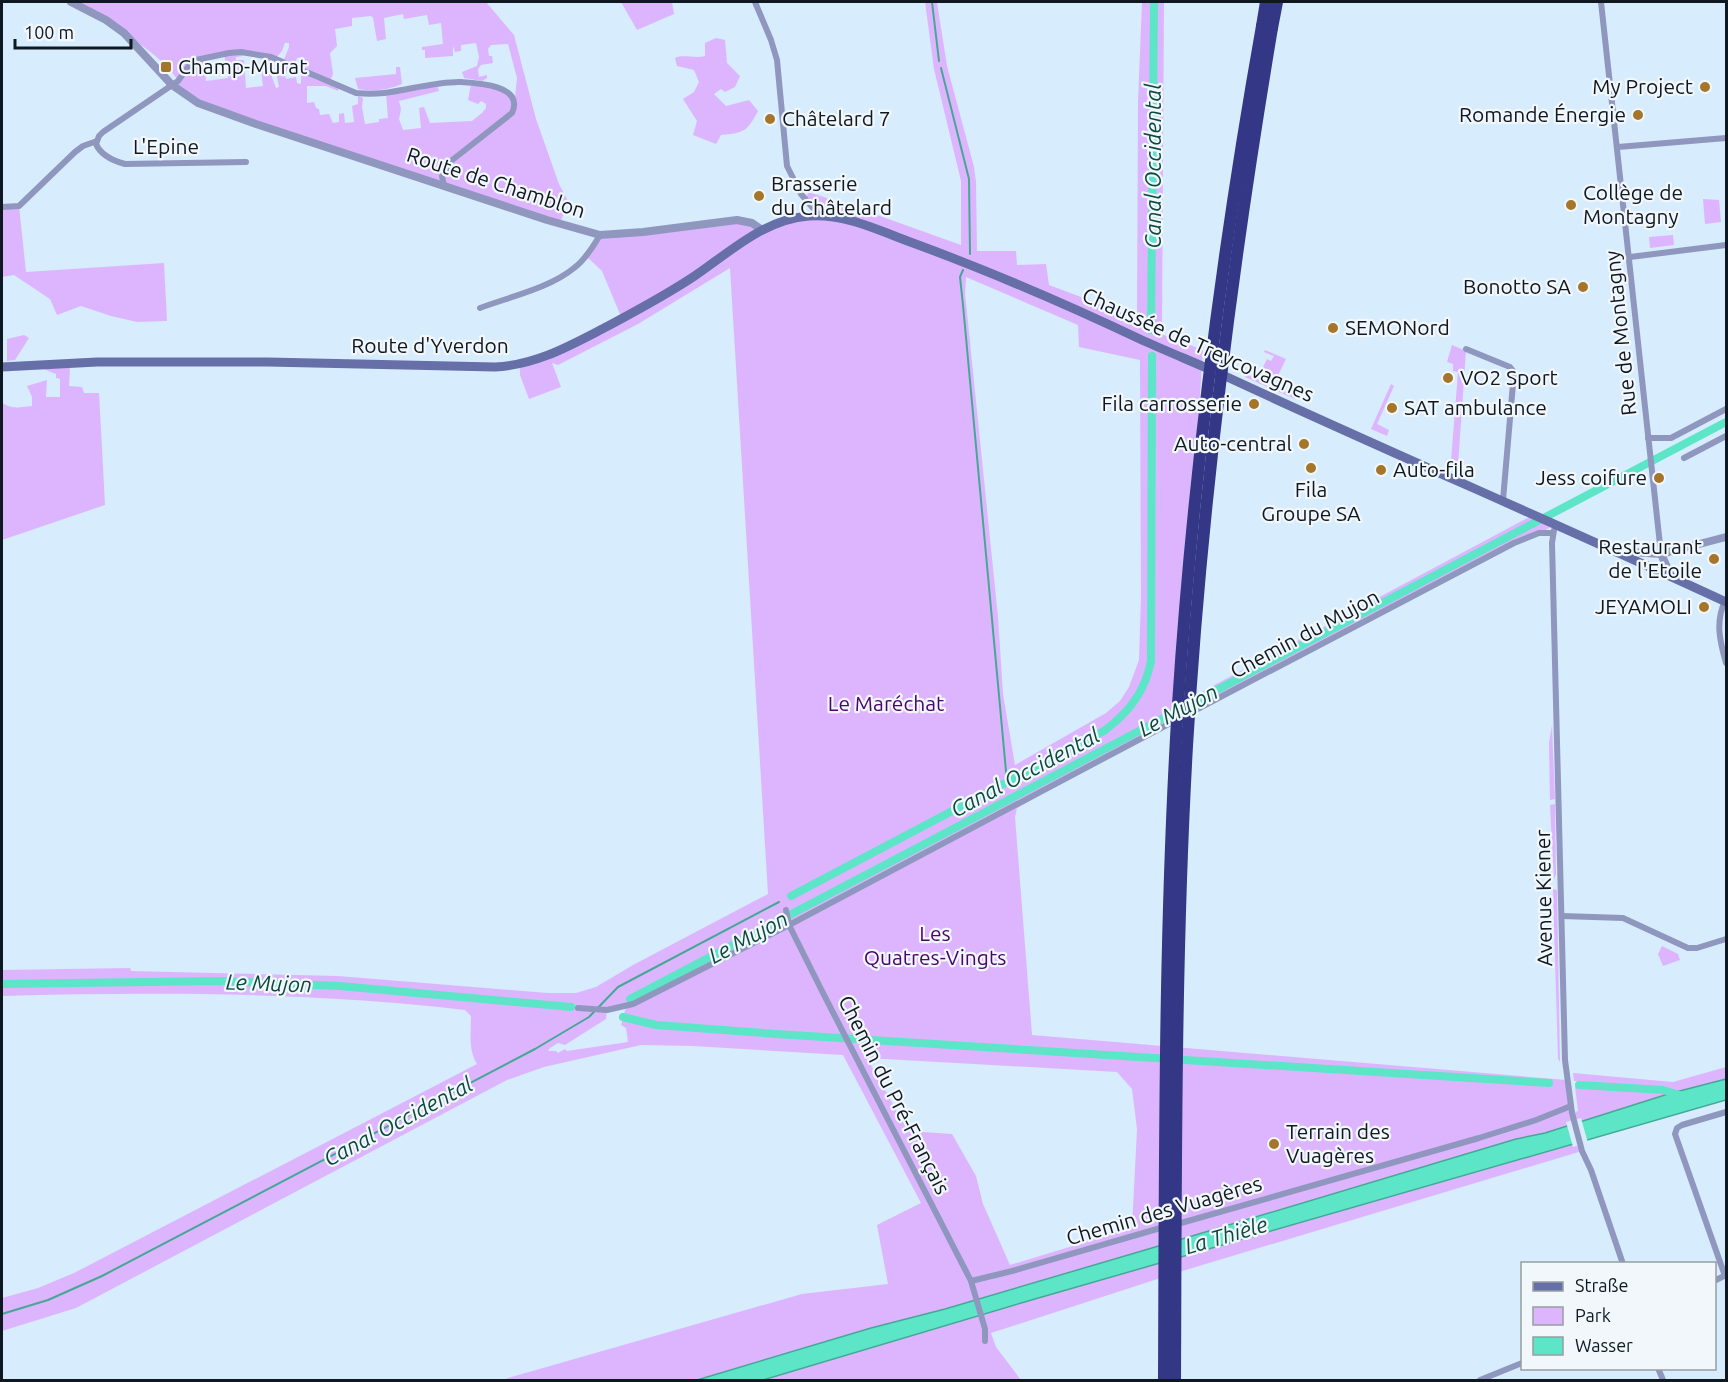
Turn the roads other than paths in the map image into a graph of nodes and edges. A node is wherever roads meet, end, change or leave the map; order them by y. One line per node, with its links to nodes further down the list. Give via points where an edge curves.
1 (71, 2): 6 (street, Route de Chamblon, via 124,33)
2 (755, 2): 13 (street, via 777,60 787,166 801,194)
3 (1266, 2): 46 (highway, bridge, via 1217,304 1185,612 1168,945)
4 (1277, 2): 47 (highway, bridge, via 1229,305 1197,597 1181,880)
5 (1601, 2): 9 (street, Rue de Montagny)
6 (172, 85): 8 (street, L'Epine, via 103,132); 11 (street, Route de Chamblon, via 210,108); 11 (street, L'Epine, via 196,60 242,52 271,57 356,93 386,93 458,82 508,91 515,98 512,113 451,161 442,176)
7 (1726, 138): 9 (street)
8 (97, 141): 10 (street, L'Epine, via 100,152 125,164); 12 (street, L'Epine, via 75,152 19,206)
9 (1618, 147): 17 (street, Rue de Montagny)
10 (246, 162)
11 (444, 186): 15 (street, Route de Chamblon)
12 (2, 207)
13 (819, 215): 14 (main road, via 790,218); 25 (main road, Chaussée de Treycovagnes, via 865,225 975,266)
14 (762, 230): 15 (street, Route de Chamblon, via 737,220); 20 (main road, Route d'Yverdon, via 622,319 561,351 520,364 495,367 98,362)
15 (600, 235): 18 (street, via 568,273)
16 (1726, 245): 17 (street)
17 (1630, 257): 23 (street, Rue de Montagny)
18 (480, 308)
19 (1466, 349): 25 (street, via 1514,372)
20 (2, 367)
21 (1726, 409): 23 (street, via 1671,438)
22 (1726, 436): 24 (street)
23 (1648, 438): 29 (street, Rue de Montagny)
24 (1684, 459)
25 (1503, 500): 26 (main road, Chaussée de Treycovagnes)
26 (1554, 526): 28 (main road, Chaussée de Treycovagnes); 35 (street, Avenue Kiener, via 1553,656); 36 (street, Chemin du Mujon, via 1514,543)
27 (1726, 537): 29 (street)
28 (1618, 551): 29 (street); 30 (main road, Chaussée de Treycovagnes)
29 (1661, 554): 30 (street); 31 (street)
30 (1650, 565): 31 (main road, Chaussée de Treycovagnes)
31 (1671, 576): 32 (main road, Chaussée de Treycovagnes)
32 (1726, 601): 33 (street, via 1719,620)
33 (1726, 663)
34 (786, 910): 36 (street, Chemin du Pré-Français)
35 (1562, 916): 37 (street, via 1623,918 1688,948); 39 (street, Avenue Kiener, via 1565,1060)
36 (789, 925): 38 (street, Chemin du Mujon, via 649,997 617,1009); 43 (street, Chemin du Pré-Français)
37 (1726, 939)
38 (578, 1008)
39 (1571, 1109): 41 (street, Avenue Kiener, via 1582,1152); 43 (street, Chemin des Vuagères)
40 (1726, 1112): 42 (street, via 1682,1125 1675,1134)
41 (1623, 1262)
42 (1726, 1275)
43 (972, 1283): 44 (street, Chemin du Pré-Français)
44 (985, 1341)
45 (1521, 1363): 48 (street)
46 (1164, 1380)
47 (1175, 1380)
48 (1480, 1380)

